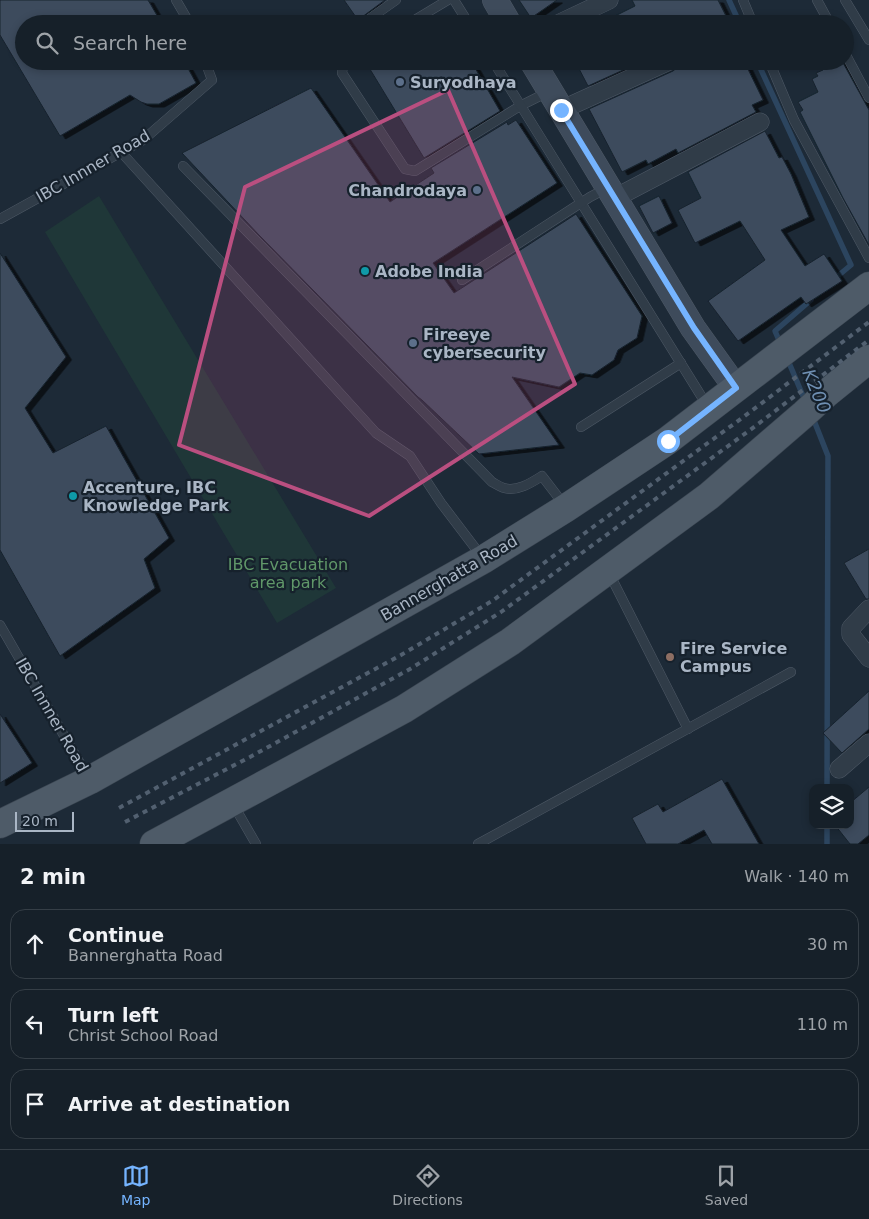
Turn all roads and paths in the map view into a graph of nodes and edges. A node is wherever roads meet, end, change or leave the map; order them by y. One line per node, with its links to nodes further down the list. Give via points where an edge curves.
1 (176, 0): 10 (lane)
2 (396, 0): 11 (lane)
3 (448, 0): 12 (lane)
4 (454, 0): 13 (lane)
5 (495, 0): 14 (street)
6 (609, 0): 15 (street)
7 (743, 0): 16 (lane)
8 (817, 0): 17 (lane)
9 (845, 0): 18 (lane)
10 (185, 15)
11 (375, 15)
12 (423, 15)
13 (463, 15)
14 (504, 15)
15 (577, 15)
16 (749, 15)
17 (825, 15)
18 (869, 40)
19 (208, 70): 30 (lane, IBC Innner Road, via 212,80 143,140)
20 (342, 70): 28 (lane, via 405,169 411,171)
21 (498, 70): 28 (lane)
22 (537, 70): 27 (street)
23 (644, 70): 27 (street)
24 (773, 70): 35 (lane, via 794,120)
25 (854, 70): 26 (lane)
26 (869, 98)
27 (556, 101): 28 (lane); 32 (street)
28 (520, 106): 33 (lane)
29 (760, 122): 32 (street)
30 (121, 152): 34 (lane, IBC Innner Road); 44 (lane, via 376,433 410,456)
31 (183, 166): 43 (lane, via 492,482 504,488 515,488 529,485 542,476)
32 (612, 192): 33 (lane); 40 (street, via 694,328)
33 (582, 203): 36 (lane); 39 (lane)
34 (0, 219)
35 (869, 258)
36 (462, 280)
37 (869, 286): 40 (main road, Bannerghatta Road)
38 (869, 359): 45 (main road, via 709,496)
39 (681, 364): 41 (lane); 42 (lane)
40 (736, 388): 41 (main road, Bannerghatta Road)
41 (709, 409): 43 (main road, Bannerghatta Road, via 668,441)
42 (581, 427)
43 (566, 508): 44 (main road, Bannerghatta Road)
44 (484, 560): 53 (main road, Bannerghatta Road)
45 (608, 571): 50 (lane); 54 (main road, via 510,642 404,710)
46 (869, 609): 48 (street, via 851,628 851,635)
47 (0, 625): 53 (lane, IBC Innner Road)
48 (869, 658)
49 (791, 672): 50 (lane)
50 (688, 729): 58 (lane)
51 (869, 743): 52 (street)
52 (839, 769)
53 (90, 780): 55 (main road, Bannerghatta Road)
54 (232, 801): 56 (main road); 57 (lane)
55 (0, 824)
56 (154, 844)
57 (256, 844)
58 (478, 844)

